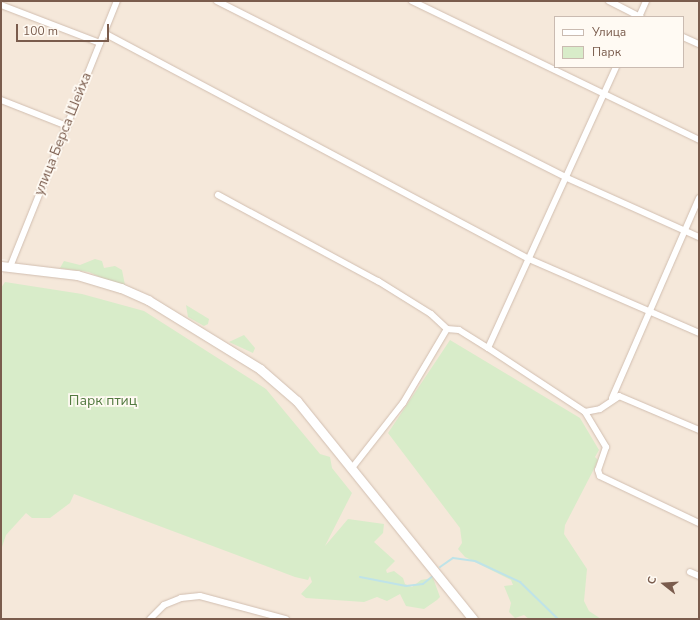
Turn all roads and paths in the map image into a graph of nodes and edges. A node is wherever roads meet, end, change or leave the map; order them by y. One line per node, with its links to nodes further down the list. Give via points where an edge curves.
1 (117, 1): 9 (street, улица Берса Шейха)
2 (217, 1): 18 (street)
3 (412, 1): 14 (street)
4 (609, 1): 7 (street)
5 (646, 1): 8 (street)
6 (1, 5): 11 (street)
7 (638, 16)
8 (640, 16)
9 (104, 33): 11 (street, улица Берса Шейха); 23 (street)
10 (684, 37): 12 (street)
11 (100, 43): 16 (street, улица Берса Шейха)
12 (699, 44)
13 (616, 68): 14 (street)
14 (603, 97): 17 (street); 18 (street)
15 (1, 100): 16 (street)
16 (67, 126): 24 (street, улица Берса Шейха)
17 (699, 140)
18 (566, 178): 21 (street); 23 (street)
19 (218, 195): 26 (street, via 378,281 431,314)
20 (699, 198): 21 (street)
21 (685, 231): 22 (street); 25 (street)
22 (699, 237)
23 (529, 259): 25 (street); 28 (street)
24 (6, 267): 32 (main road, via 77,275 121,288 190,325 276,381)
25 (651, 312): 27 (street); 29 (street)
26 (447, 328): 28 (street, via 459,330); 32 (street, via 403,403)
27 (699, 333)
28 (488, 348): 30 (street)
29 (612, 398): 30 (street, via 600,409); 31 (street, via 628,397)
30 (585, 412): 33 (street, via 606,447 598,470 606,481)
31 (699, 430)
32 (352, 468): 38 (main road)
33 (699, 523)
34 (690, 572): 35 (street)
35 (699, 576)
36 (150, 619): 37 (street, via 164,605 181,598 200,596)
37 (286, 619)
38 (473, 619)

